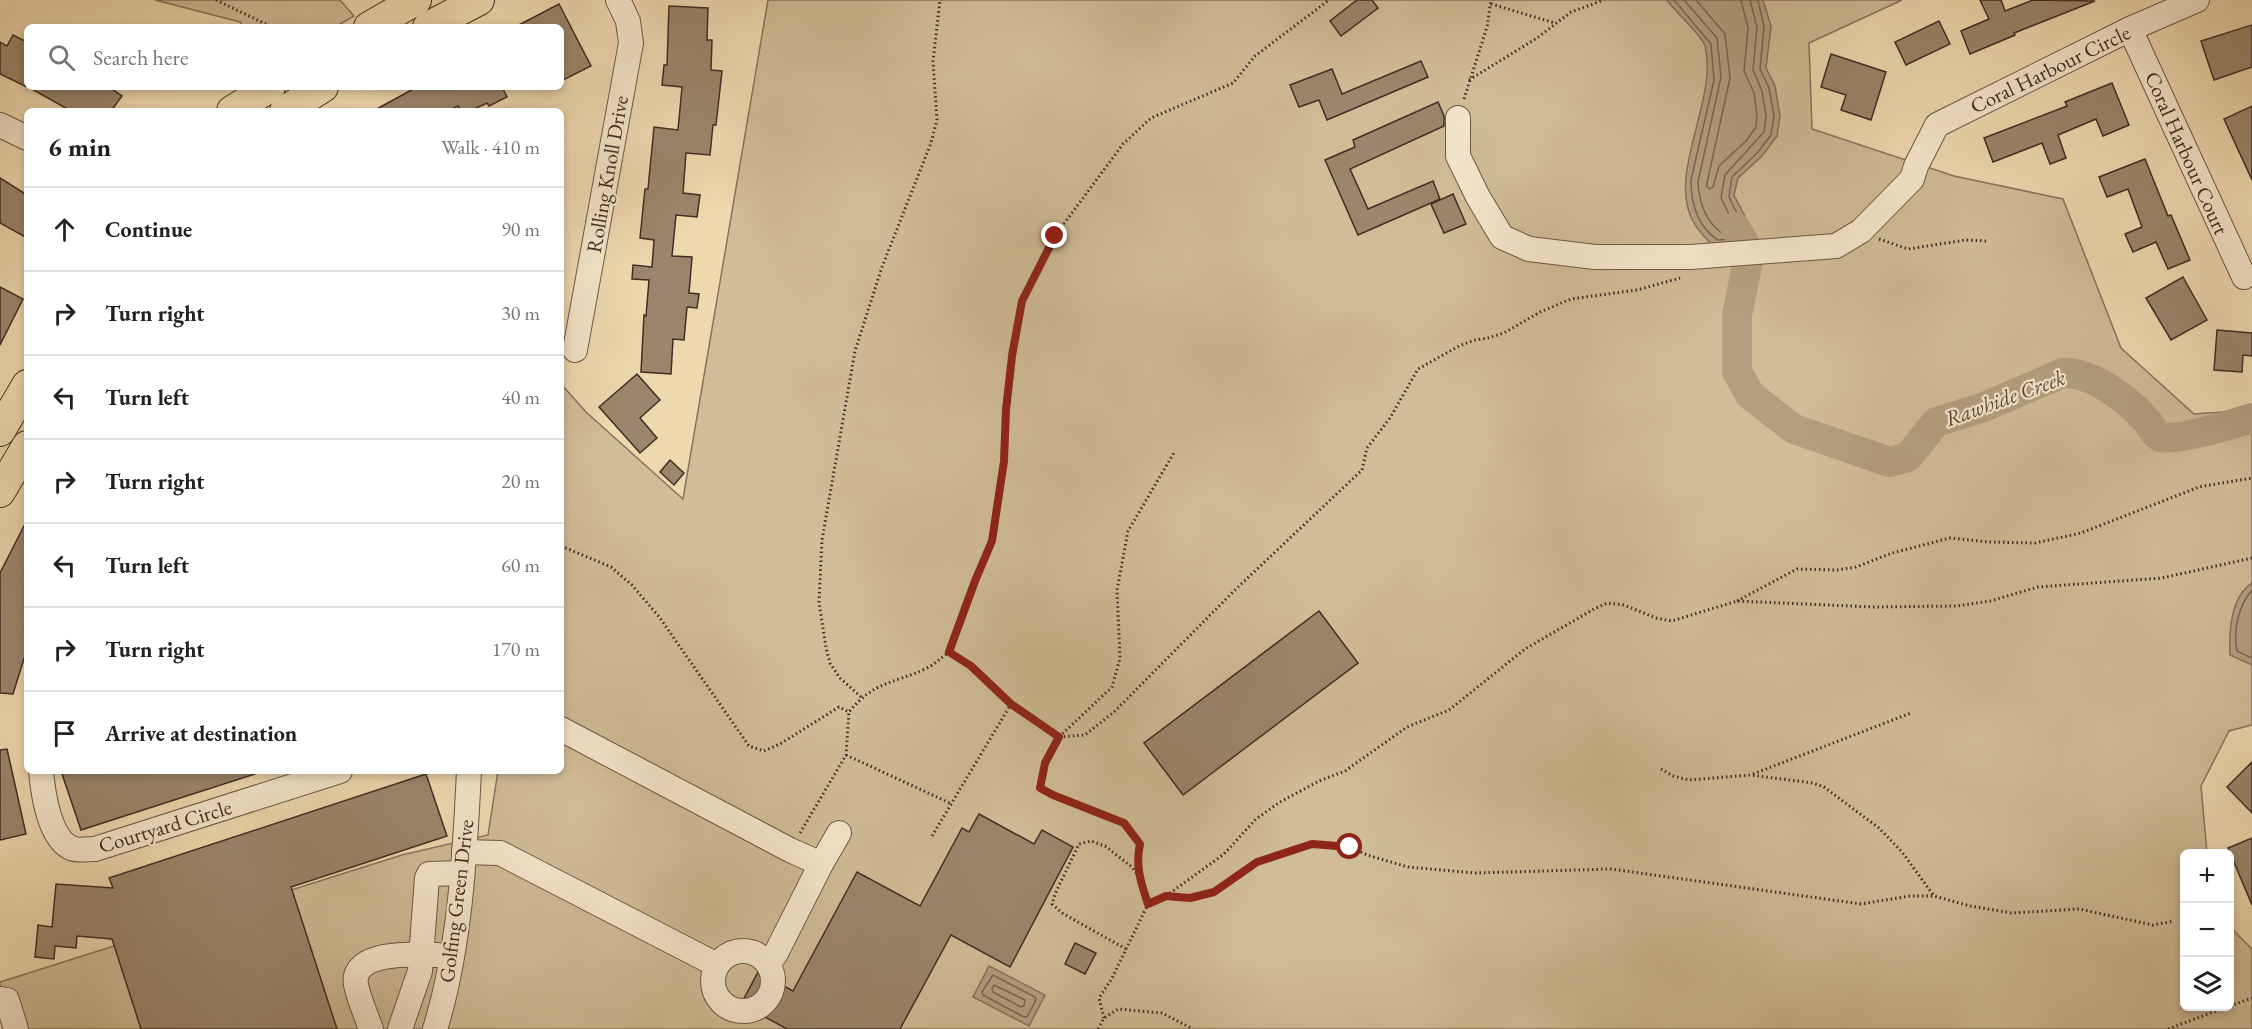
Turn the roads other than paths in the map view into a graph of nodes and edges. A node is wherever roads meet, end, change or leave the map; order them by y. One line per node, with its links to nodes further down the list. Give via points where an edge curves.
1 (416, 0): 5 (main road)
2 (479, 0): 6 (main road)
3 (618, 0): 16 (street, Rolling Knoll Drive, via 628,21 631,43)
4 (2196, 0): 7 (street, Coral Harbour Circle)
5 (374, 24)
6 (434, 24)
7 (2130, 29): 12 (street, Coral Harbour Circle, via 1937,126 1912,179 1861,231 1836,246 1691,257 1595,257 1529,249 1502,237 1478,197 1458,156); 15 (street, Coral Harbour Court)
8 (265, 90): 10 (main road)
9 (318, 90): 11 (main road)
10 (236, 108)
11 (290, 108)
12 (1458, 118)
13 (0, 125): 14 (street)
14 (24, 137)
15 (2244, 278)
16 (575, 350)
17 (24, 390): 18 (main road)
18 (0, 431)
19 (24, 451): 20 (main road)
20 (2, 484)
21 (564, 731): 27 (street)
22 (42, 774): 23 (street, Courtyard Circle, via 49,814 59,839 72,849 95,849)
23 (331, 774)
24 (469, 774): 26 (street, Golfing Green Drive)
25 (839, 833): 27 (street)
26 (463, 862): 28 (street, via 427,878); 29 (street, Golfing Green Drive); 31 (street, via 500,853)
27 (821, 864): 30 (street, via 775,955)
28 (422, 954): 29 (street); 34 (street, via 396,953 362,965 356,972 356,984); 35 (street, via 416,987)
29 (451, 956): 36 (street, Golfing Green Drive)
30 (765, 960): 31 (street, via 740,950); 31 (street, via 773,987 769,997 753,1010 742,1011 723,1004 713,986)
31 (717, 965)
32 (0, 999): 33 (street, via 7,1000)
33 (16, 1029)
34 (371, 1029)
35 (400, 1029)
36 (435, 1029)

